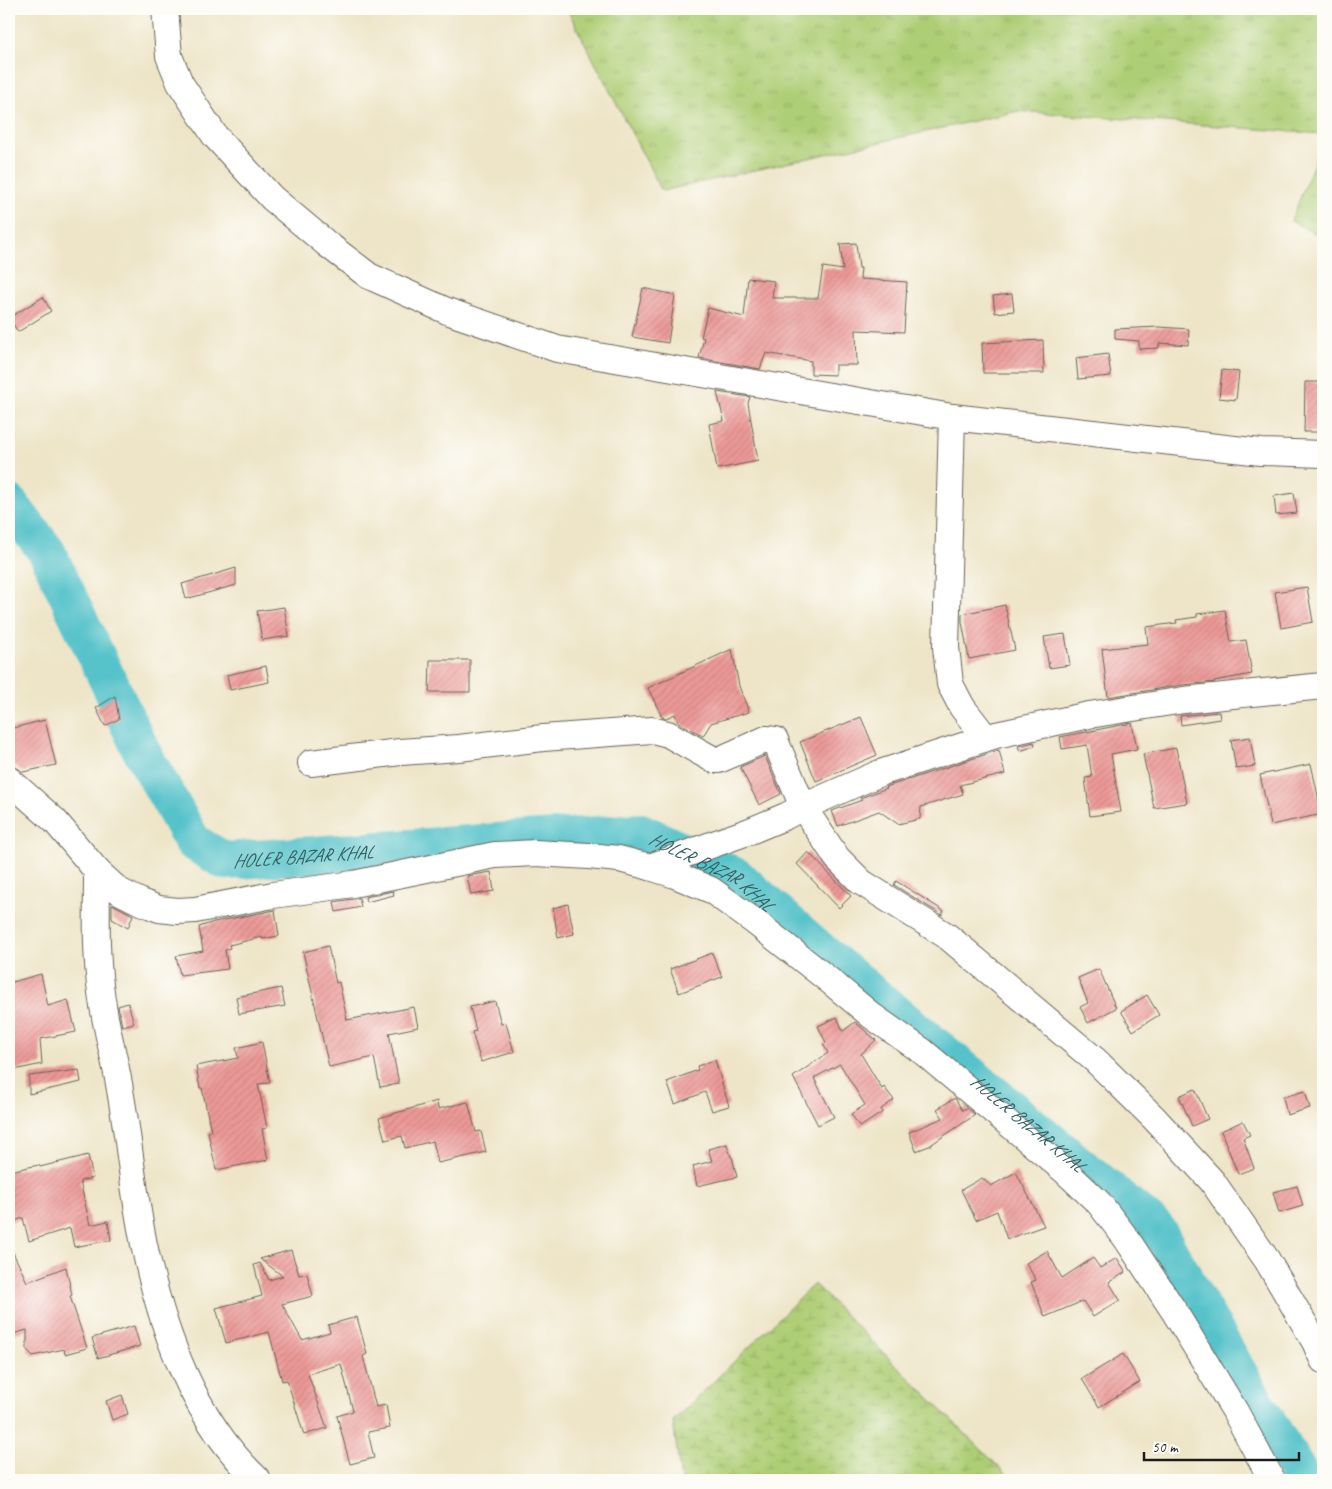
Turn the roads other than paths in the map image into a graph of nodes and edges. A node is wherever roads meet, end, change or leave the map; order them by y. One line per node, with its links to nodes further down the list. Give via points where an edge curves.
1 (165, 9): 2 (street, via 168,56 180,83 215,136 272,198 369,276 447,311 557,349)
2 (952, 417): 3 (street, via 1261,452); 5 (street, via 946,647 950,684 962,707)
3 (1323, 454)
4 (1323, 686): 5 (street, via 1184,700 1089,715)
5 (986, 738): 8 (street, via 880,772)
6 (310, 763): 8 (street, via 543,738 652,730 668,734 719,760 766,739 775,740)
7 (9, 780): 10 (street, via 55,821)
8 (803, 807): 9 (street, via 750,831); 11 (street, via 836,858 861,882 947,936 1095,1060 1154,1118 1217,1188 1267,1260)
9 (657, 865): 10 (street, via 590,856 496,855 353,884 178,911 141,902 119,891); 13 (street, via 711,890 755,922 872,1016 922,1051 1099,1203 1174,1311 1235,1411)
10 (97, 871): 12 (street, via 96,939 100,991 121,1094 145,1249 163,1318 182,1370 204,1413 228,1450)
11 (1323, 1360)
12 (258, 1480)
13 (1272, 1480)

